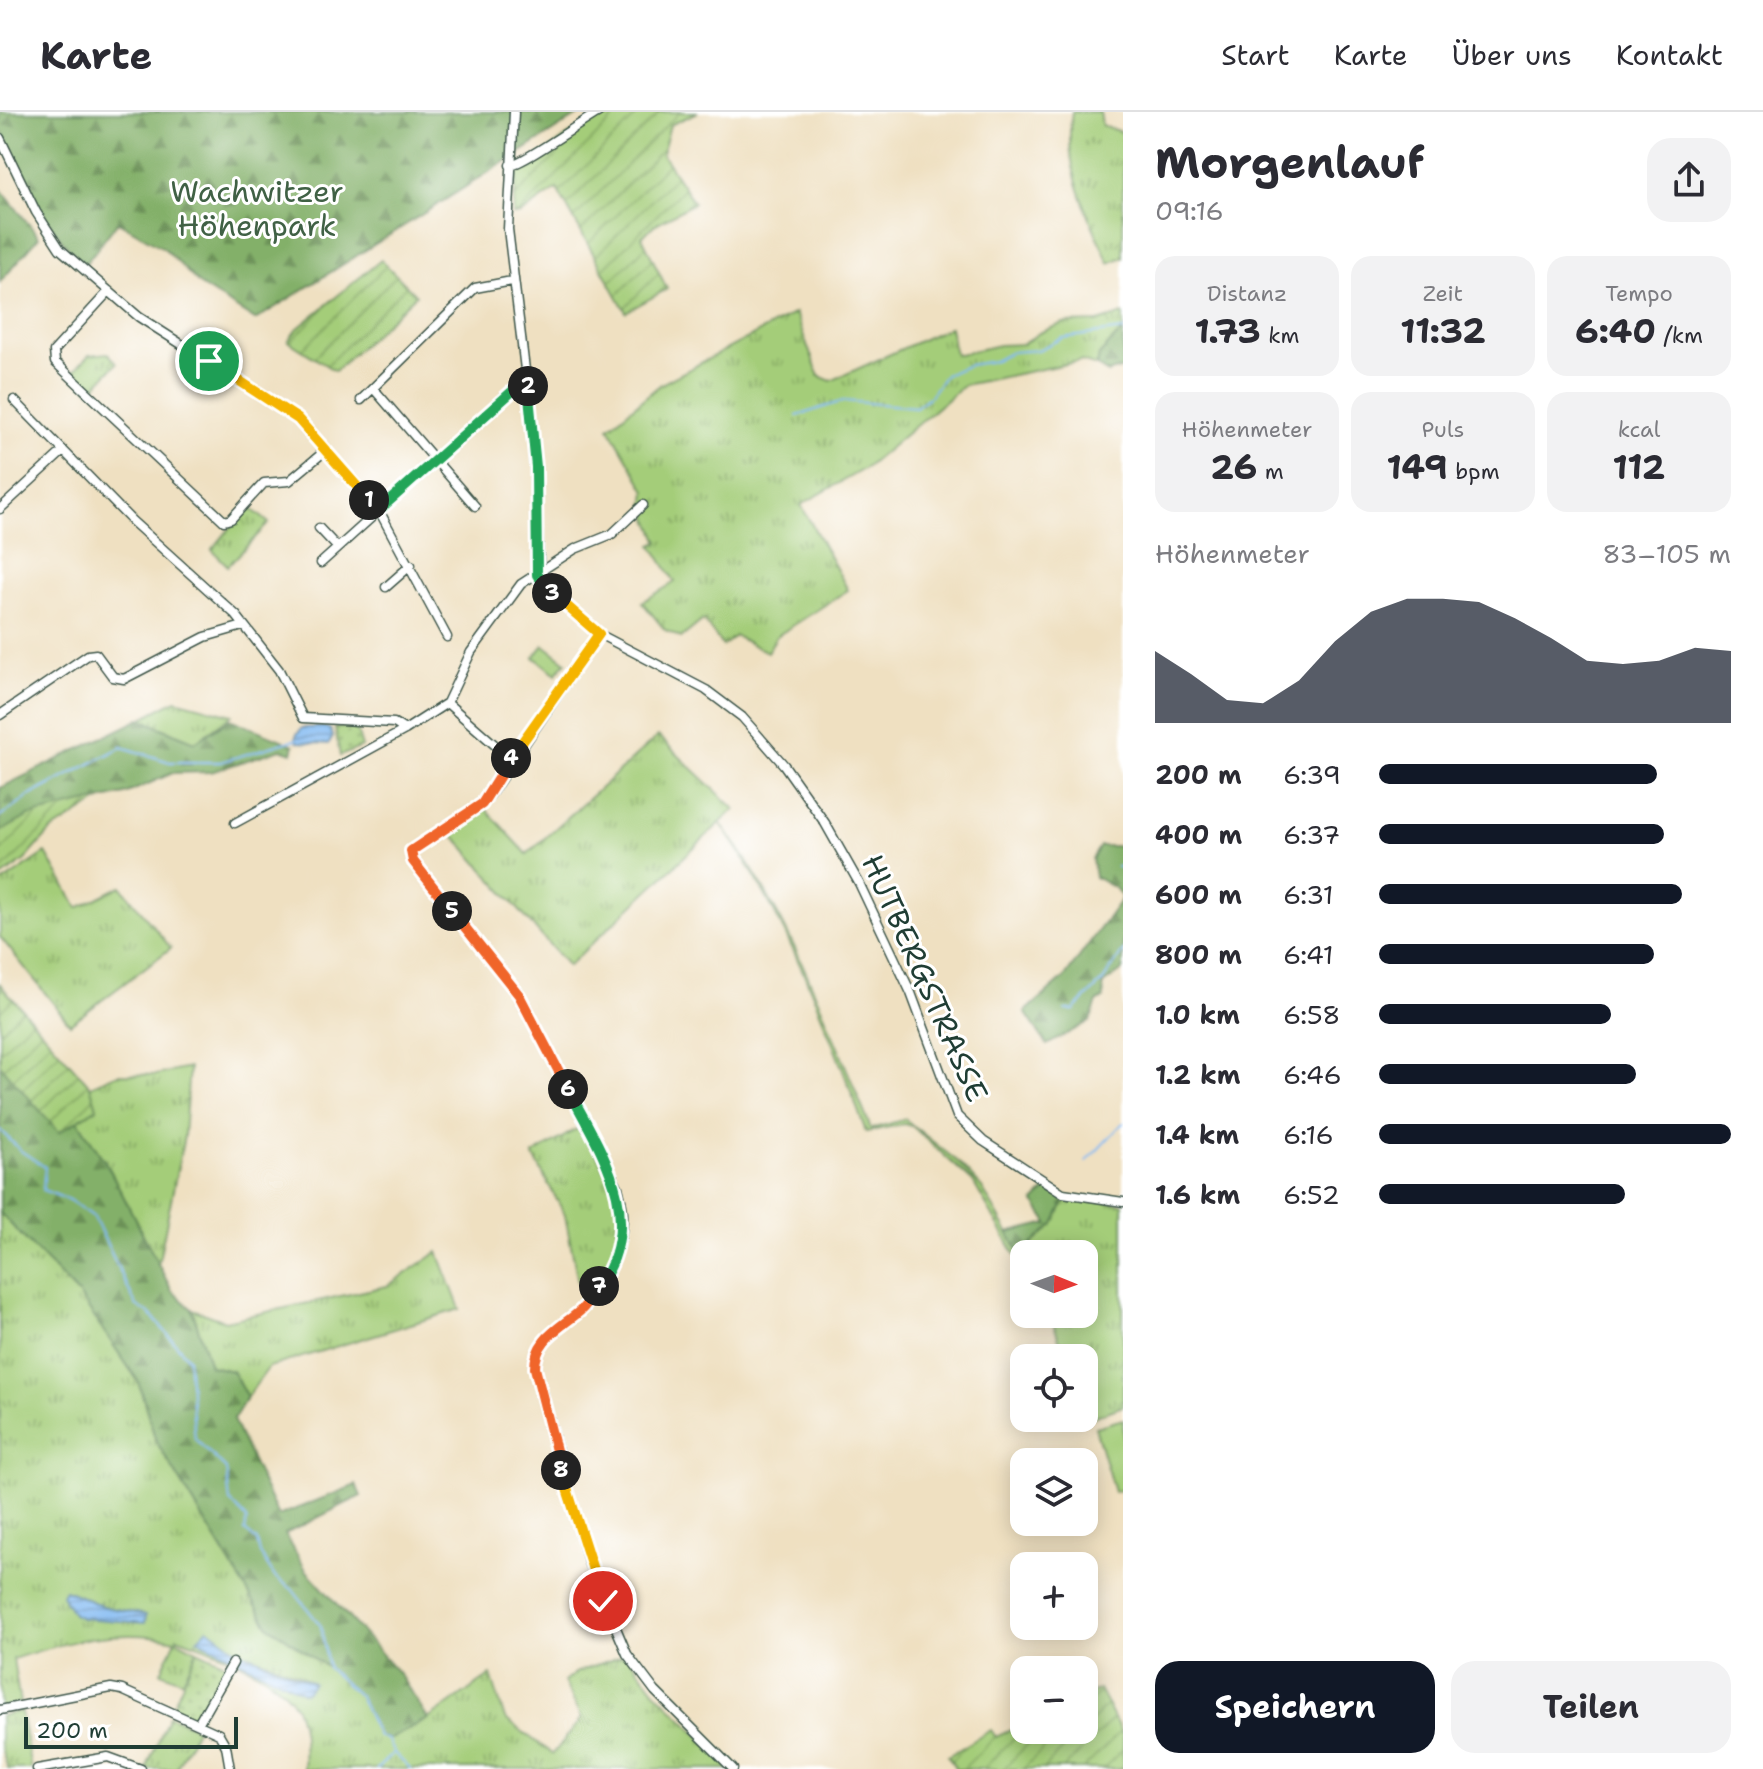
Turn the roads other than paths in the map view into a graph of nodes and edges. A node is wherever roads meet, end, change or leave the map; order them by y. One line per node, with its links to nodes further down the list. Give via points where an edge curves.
1 (514, 112): 4 (street)
2 (599, 112): 4 (street, via 525,161)
3 (0, 138): 6 (street, via 60,249)
4 (510, 165): 5 (street)
5 (512, 281): 7 (street); 8 (street, via 475,288)
6 (109, 291): 11 (street, via 139,317 289,412); 11 (street, via 54,351 55,362 224,521 264,483 289,481)
7 (527, 383): 13 (street); 22 (street, via 537,482)
8 (373, 388): 10 (street); 13 (street)
9 (14, 400): 12 (street)
10 (361, 400)
11 (325, 451): 17 (street)
12 (62, 452): 16 (street); 24 (street)
13 (436, 460): 15 (street); 17 (street)
14 (643, 505): 22 (street, via 612,534 575,549)
15 (475, 506)
16 (0, 509)
17 (378, 511): 19 (street); 21 (street)
18 (319, 528): 19 (street)
19 (337, 547): 20 (street)
20 (321, 563)
21 (411, 565): 23 (street); 26 (street)
22 (537, 575): 25 (street, HUTBERGSTRASSE, via 543,587); 27 (street, via 521,584 462,668)
23 (386, 587)
24 (243, 626): 28 (street, via 205,637 124,679 113,677 96,654 88,655); 29 (street, via 279,670 303,718 394,723)
25 (599, 634): 30 (street); 32 (street, HUTBERGSTRASSE, via 706,690 742,717 784,765 859,883 911,993 957,1116 983,1141 1063,1193)
26 (447, 637)
27 (447, 703): 29 (street); 30 (street)
28 (0, 715)
29 (405, 730): 31 (street)
30 (511, 759): 39 (street, via 482,804 411,851 413,861 519,995 618,1187 623,1218 605,1279 583,1308 544,1340 535,1352 535,1368 589,1564 627,1654 655,1691)
31 (235, 823)
32 (1123, 1202)
33 (233, 1663): 35 (street)
34 (0, 1710): 35 (street, via 111,1688)
35 (198, 1724): 38 (street, via 223,1739)
36 (37, 1769): 37 (street, via 108,1757)
37 (141, 1769)
38 (230, 1769)
39 (733, 1769)

